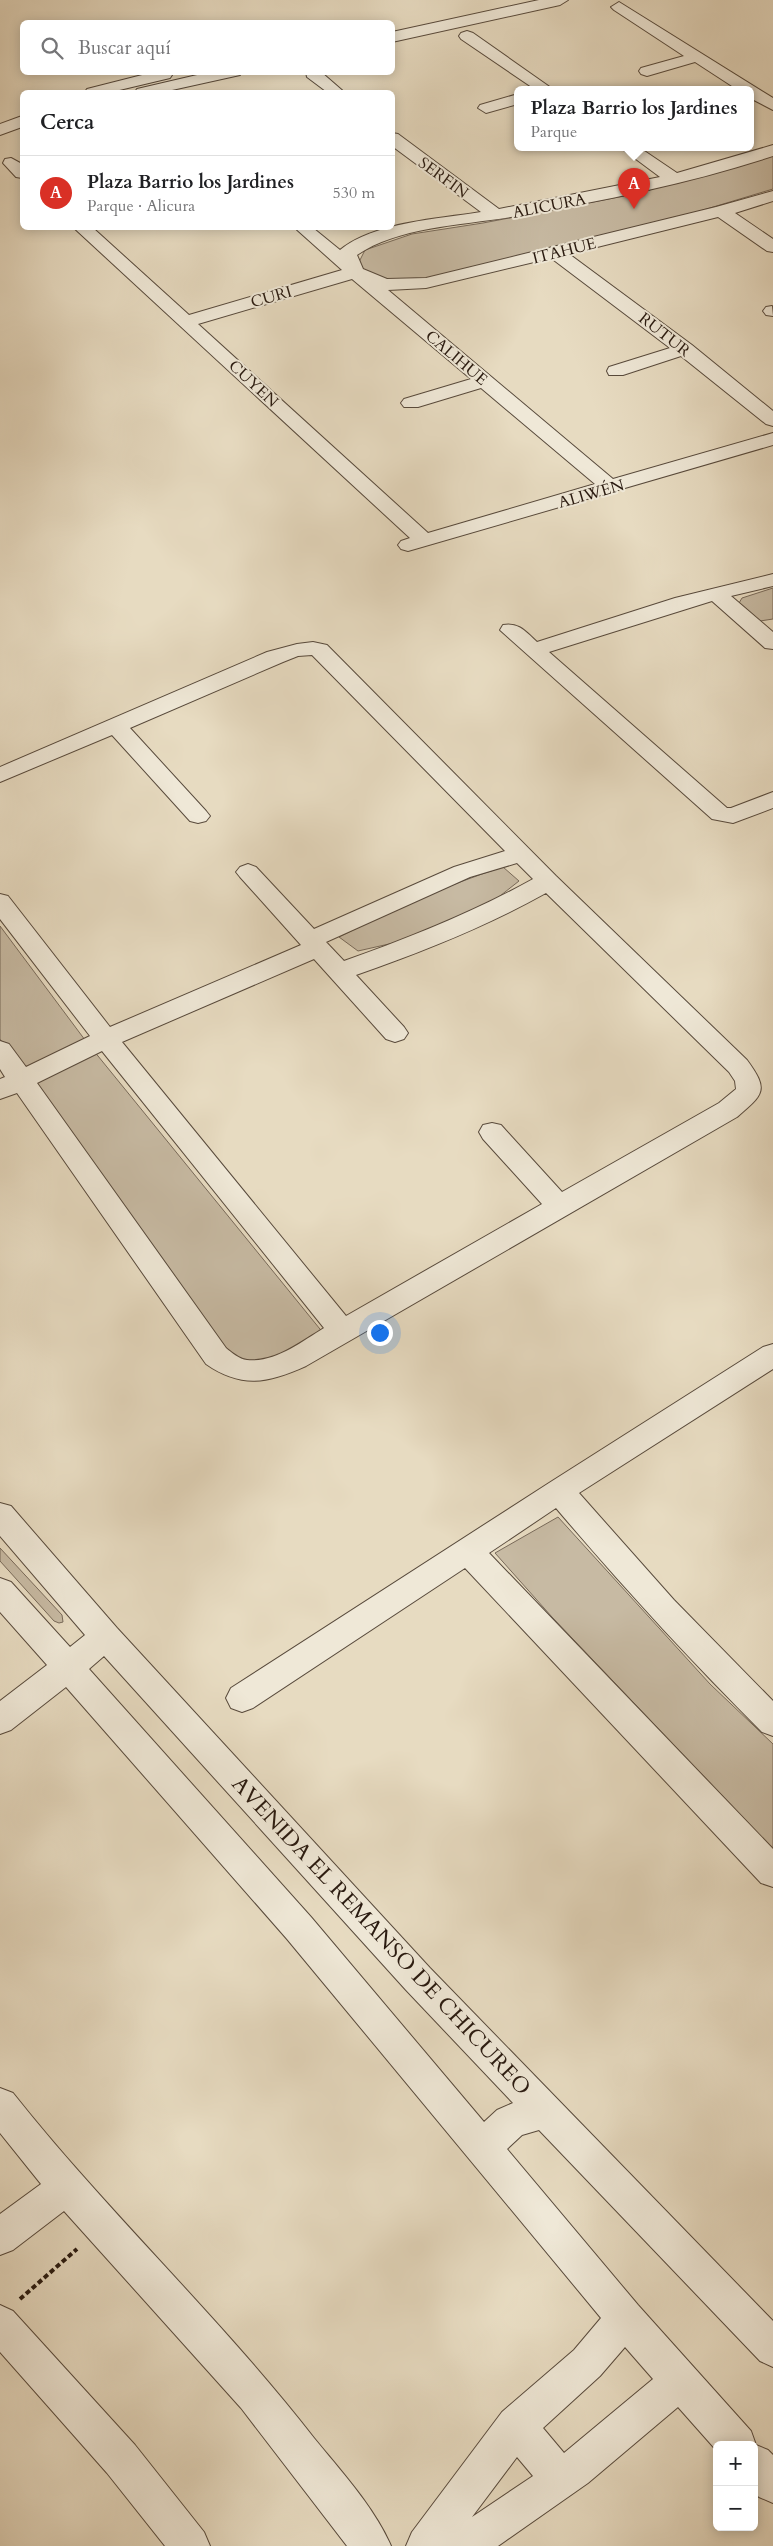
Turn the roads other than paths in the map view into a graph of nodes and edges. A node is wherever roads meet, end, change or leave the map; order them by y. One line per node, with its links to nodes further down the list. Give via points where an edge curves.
1 (500, 0): 4 (street)
2 (560, 0): 6 (street)
3 (619, 7): 9 (street)
4 (431, 16): 5 (street); 6 (street)
5 (395, 23)
6 (444, 26): 7 (street)
7 (395, 36)
8 (467, 36): 14 (street)
9 (697, 57): 10 (street); 15 (street)
10 (647, 71)
11 (163, 75): 16 (street)
12 (220, 75): 17 (street)
13 (314, 75): 18 (street)
14 (540, 86)
15 (744, 86)
16 (101, 90)
17 (152, 90)
18 (333, 90)
19 (754, 93): 21 (street)
20 (514, 100): 22 (street)
21 (773, 105)
22 (486, 108)
23 (395, 140): 29 (street, SERFIN)
24 (773, 150): 26 (street, ALICURA)
25 (633, 151): 26 (street)
26 (673, 178): 29 (street, ALICURA)
27 (773, 196): 28 (street, ITAHUE)
28 (721, 211): 32 (street); 33 (street, ITAHUE)
29 (496, 215): 34 (street, ALICURA, via 412,229 357,244 347,253)
30 (85, 230): 35 (street, CUYEN)
31 (305, 230): 34 (street, CALIHUE)
32 (773, 247)
33 (555, 252): 34 (street, ITAHUE, via 407,286 385,285); 36 (street, RUTUR)
34 (355, 272): 35 (street, CURI); 38 (street, CALIHUE)
35 (187, 321): 43 (street, CUYEN)
36 (685, 349): 37 (street); 40 (street, RUTUR)
37 (616, 371)
38 (484, 381): 39 (street); 42 (street, CALIHUE)
39 (411, 403)
40 (773, 420)
41 (773, 438): 42 (street, ALIWÉN)
42 (610, 488): 43 (street, ALIWÉN)
43 (416, 542)
44 (773, 580): 45 (street)
45 (715, 593): 47 (street); 48 (street)
46 (511, 630): 48 (street)
47 (770, 636)
48 (533, 650): 51 (street, via 720,814 732,816)
49 (116, 726): 50 (street); 52 (street); 53 (street, via 275,657 295,650 319,650)
50 (0, 775)
51 (773, 798)
52 (198, 816)
53 (522, 854): 55 (street); 57 (street, via 462,872)
54 (248, 872): 57 (street)
55 (548, 881): 58 (street, via 500,908 424,942); 64 (street, via 738,1066 748,1080 748,1092 728,1110)
56 (0, 902): 60 (street)
57 (314, 944): 58 (street); 60 (street)
58 (339, 972): 59 (street)
59 (395, 1033)
60 (106, 1039): 62 (street); 65 (street)
61 (0, 1050): 62 (street)
62 (11, 1085): 65 (street, via 223,1363 245,1372 267,1371)
63 (492, 1132): 64 (street)
64 (559, 1206): 65 (street)
65 (342, 1331)
66 (768, 1364): 67 (street)
67 (559, 1491): 69 (street); 75 (street, via 625,1570)
68 (0, 1515): 71 (street, AVENIDA EL REMANSO DE CHICUREO)
69 (469, 1552): 73 (street); 76 (street)
70 (0, 1591): 72 (street)
71 (106, 1637): 72 (street); 78 (street, AVENIDA EL REMANSO DE CHICUREO, via 398,1957)
72 (66, 1667): 74 (street); 79 (street, via 299,1928)
73 (242, 1698)
74 (0, 1720)
75 (773, 1722)
76 (773, 1872)
77 (0, 2105): 80 (street)
78 (547, 2112): 79 (street, via 530,2113 506,2124 496,2133); 84 (street, AVENIDA EL REMANSO DE CHICUREO)
79 (486, 2152): 83 (street)
80 (65, 2188): 81 (street); 92 (street, via 271,2414)
81 (0, 2237)
82 (7, 2314): 91 (street)
83 (625, 2318): 85 (street); 86 (street, via 586,2363)
84 (773, 2348)
85 (679, 2381): 87 (street); 89 (street, via 625,2430)
86 (516, 2426): 89 (street); 93 (street)
87 (733, 2441)
88 (758, 2468): 90 (street)
89 (561, 2479): 94 (street)
90 (773, 2483)
91 (190, 2546)
92 (371, 2546)
93 (426, 2546)
94 (462, 2546)

